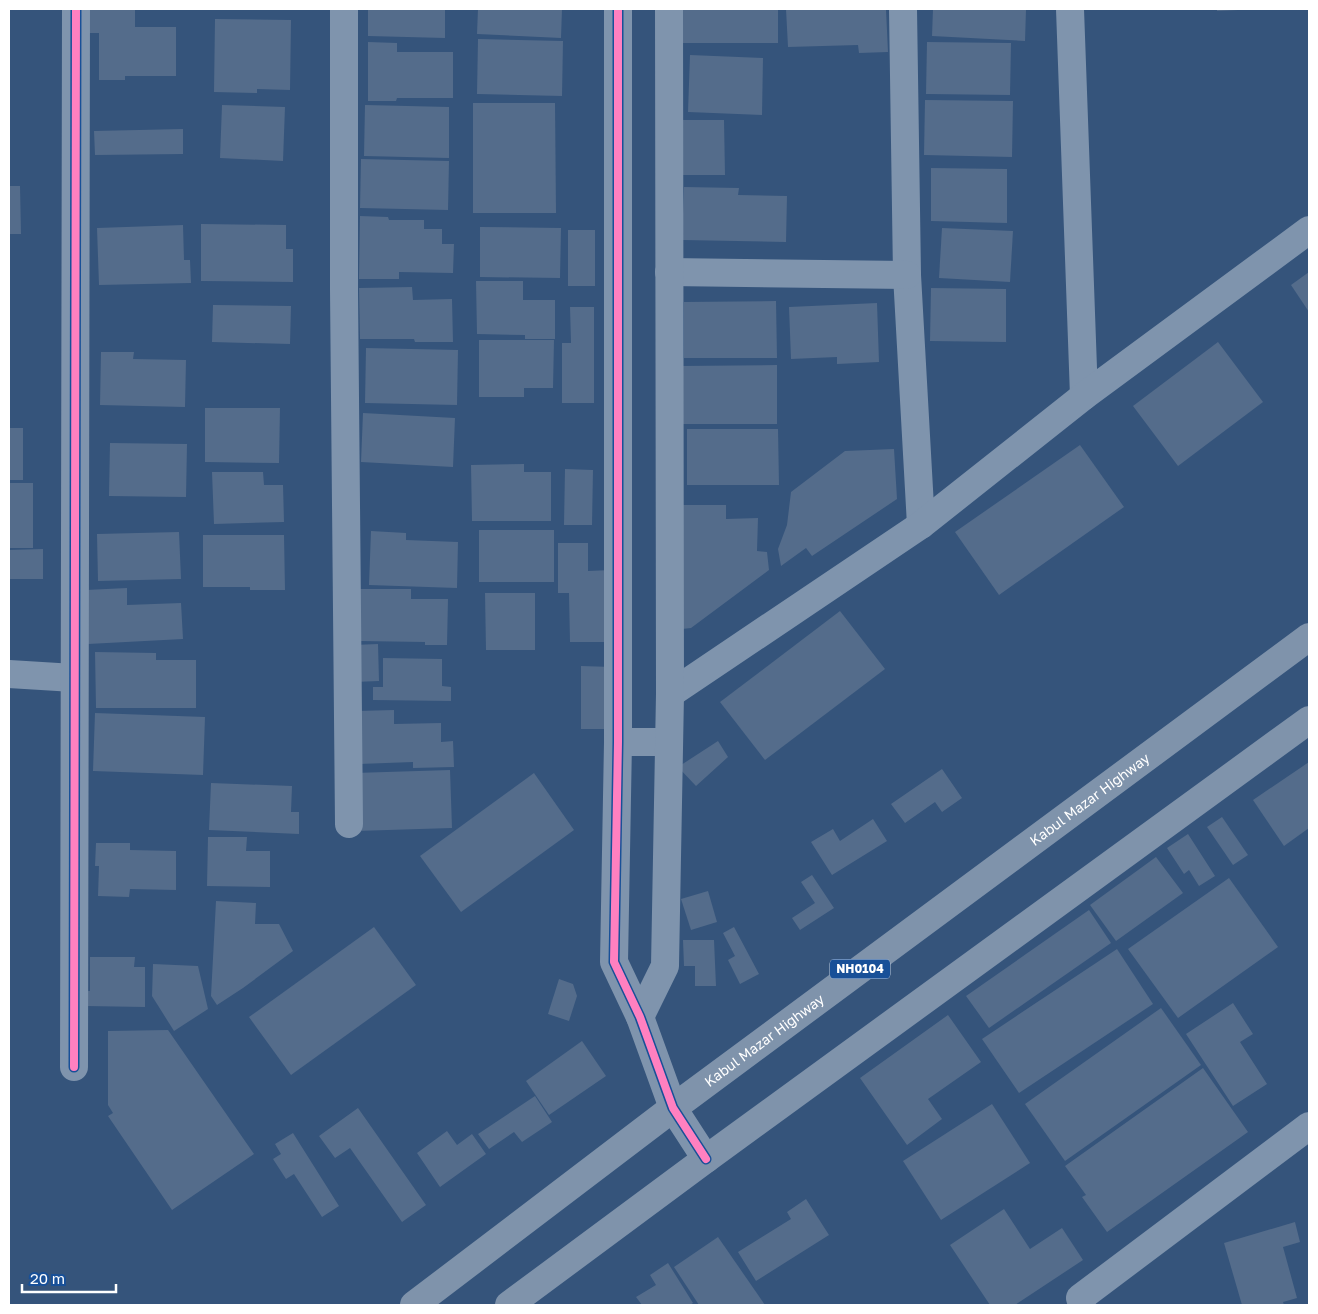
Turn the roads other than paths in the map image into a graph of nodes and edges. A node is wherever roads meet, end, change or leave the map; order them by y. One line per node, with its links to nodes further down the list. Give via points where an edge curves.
1 (76, 9): 14 (street)
2 (344, 9): 19 (street)
3 (618, 9): 17 (street)
4 (669, 9): 8 (street)
5 (903, 9): 9 (street)
6 (1070, 9): 10 (street)
7 (1309, 230): 10 (street)
8 (669, 272): 9 (street); 15 (street)
9 (907, 275): 11 (street)
10 (1084, 396): 11 (street)
11 (921, 525): 15 (street)
12 (1309, 636): 22 (highway, Kabul Mazar Highway / NH0104)
13 (9, 674): 14 (street)
14 (74, 678): 21 (street)
15 (670, 694): 18 (street)
16 (1309, 720): 24 (highway)
17 (618, 742): 18 (street); 20 (street, via 614,962)
18 (669, 742): 20 (street, via 665,966)
19 (349, 824)
20 (640, 1017): 22 (street)
21 (74, 1067)
22 (673, 1108): 24 (street); 25 (highway, Kabul Mazar Highway / NH0104)
23 (1309, 1126): 27 (street, via 1080,1298)
24 (706, 1159): 26 (highway)
25 (414, 1305)
26 (509, 1305)
27 (1082, 1305)

